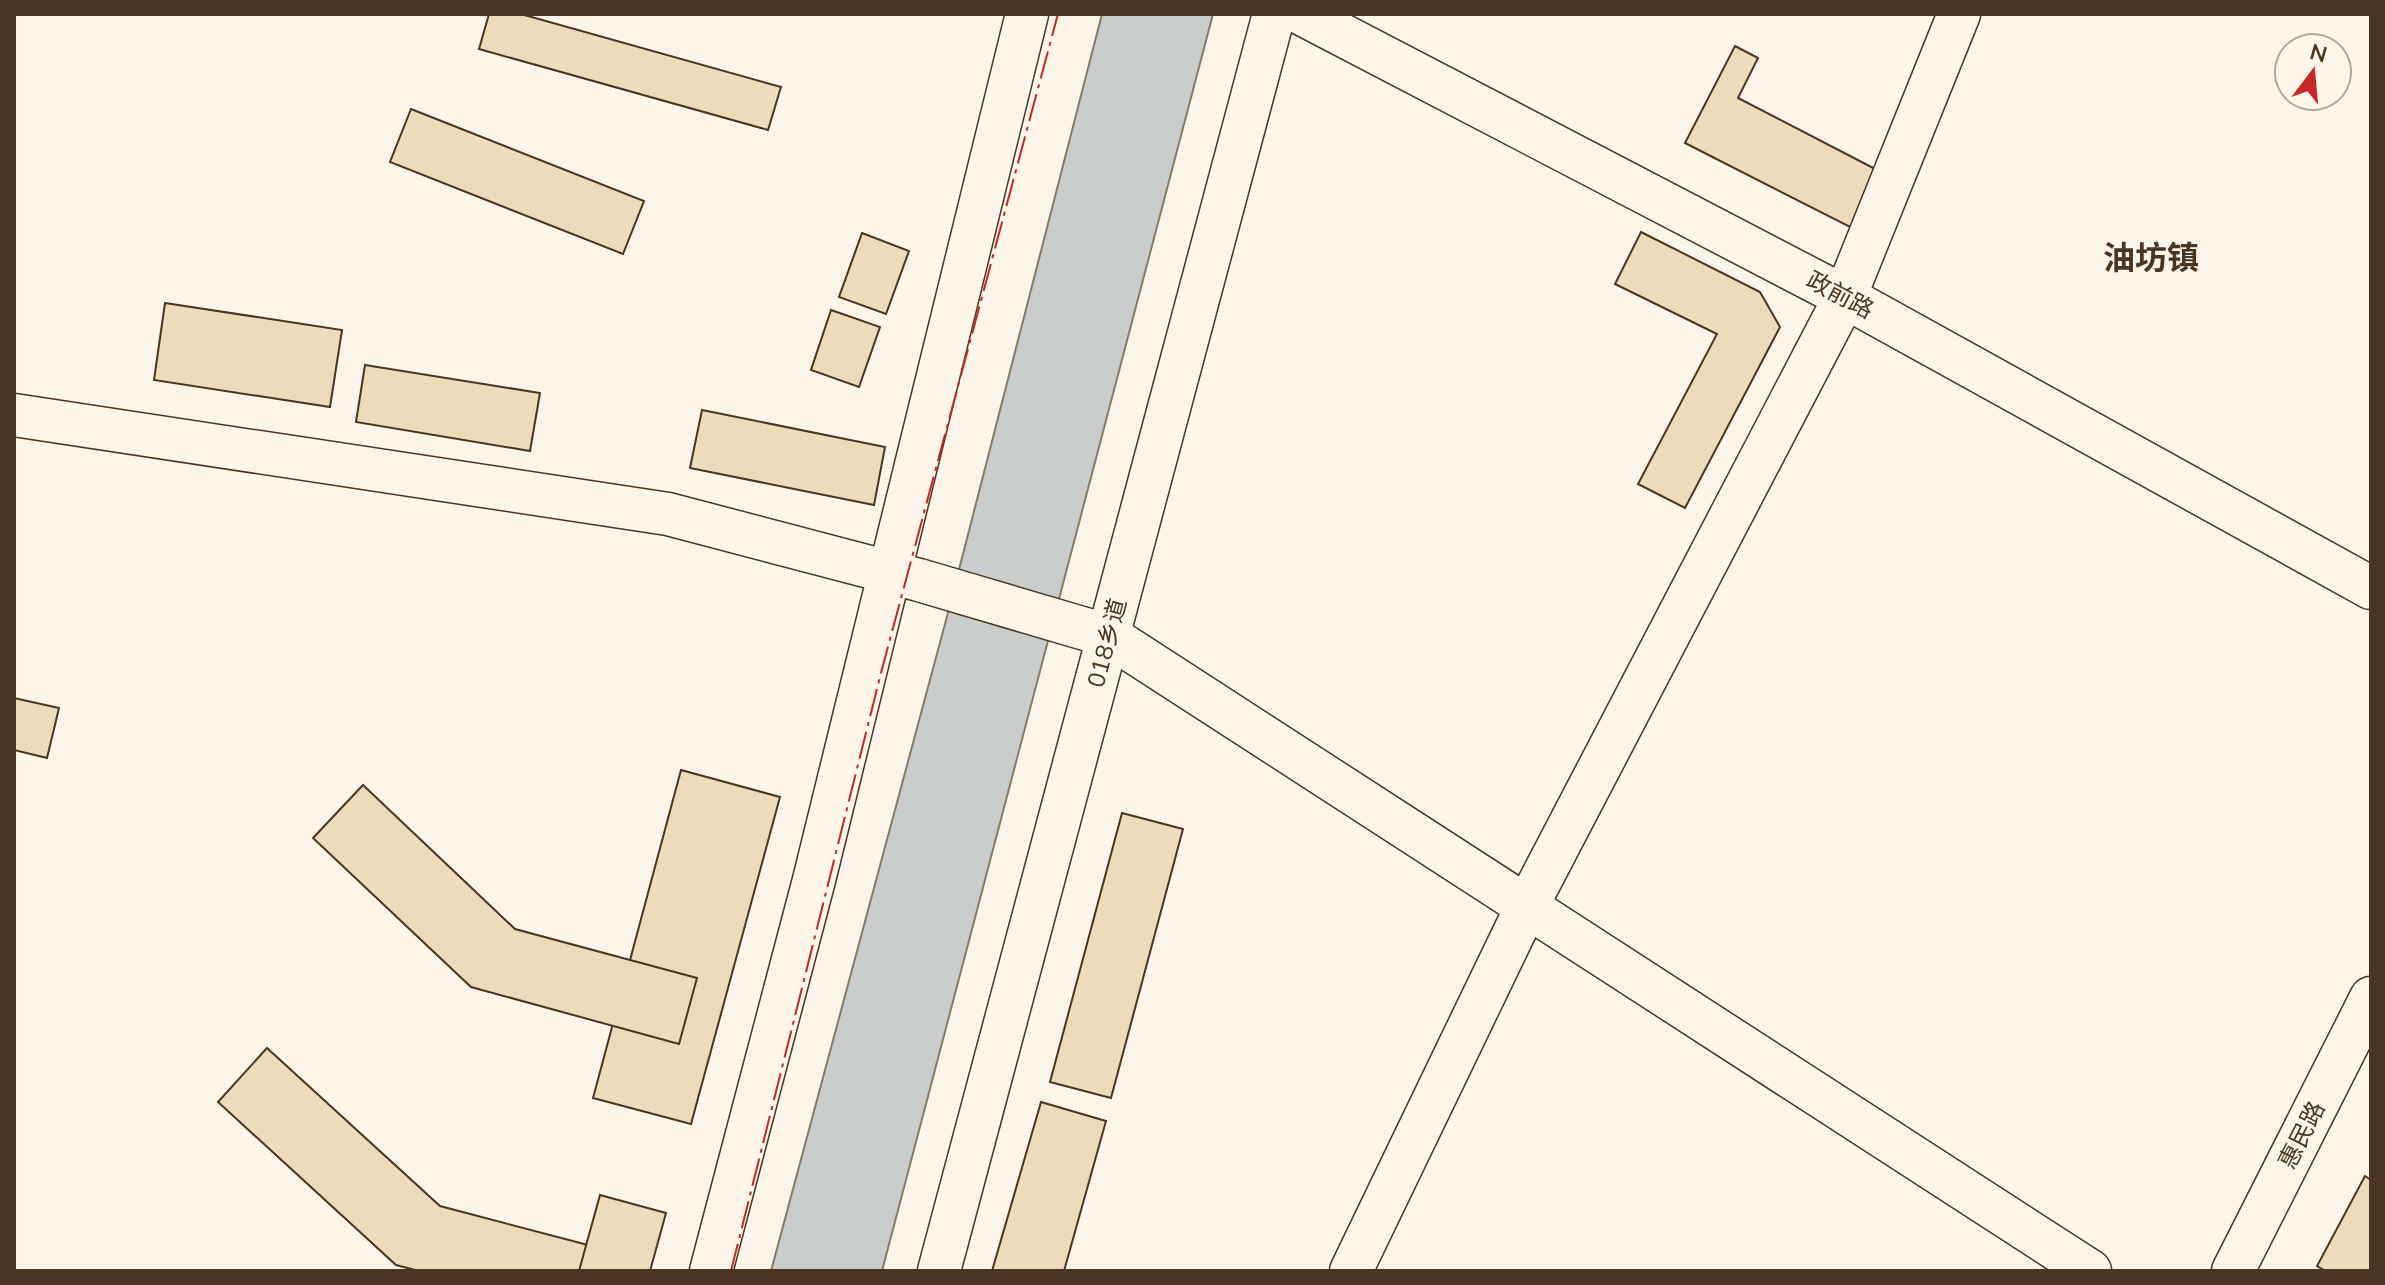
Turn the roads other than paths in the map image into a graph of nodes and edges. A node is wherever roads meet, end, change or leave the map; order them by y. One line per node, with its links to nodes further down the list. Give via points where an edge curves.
1 (1027, 14): 7 (street)
2 (1274, 14): 9 (street, 018乡道)
3 (1302, 14): 5 (street, 政前路)
4 (1959, 14): 5 (street)
5 (1845, 297): 8 (street, 政前路); 10 (street)
6 (14, 415): 7 (street, via 668,514)
7 (904, 576): 9 (street); 12 (street, via 814,880)
8 (2371, 588)
9 (1103, 634): 10 (street); 13 (street, 018乡道)
10 (1526, 908): 14 (street); 15 (street)
11 (2371, 998): 16 (street, 惠民路)
12 (711, 1271)
13 (939, 1271)
14 (1351, 1271)
15 (2090, 1271)
16 (2233, 1271)

